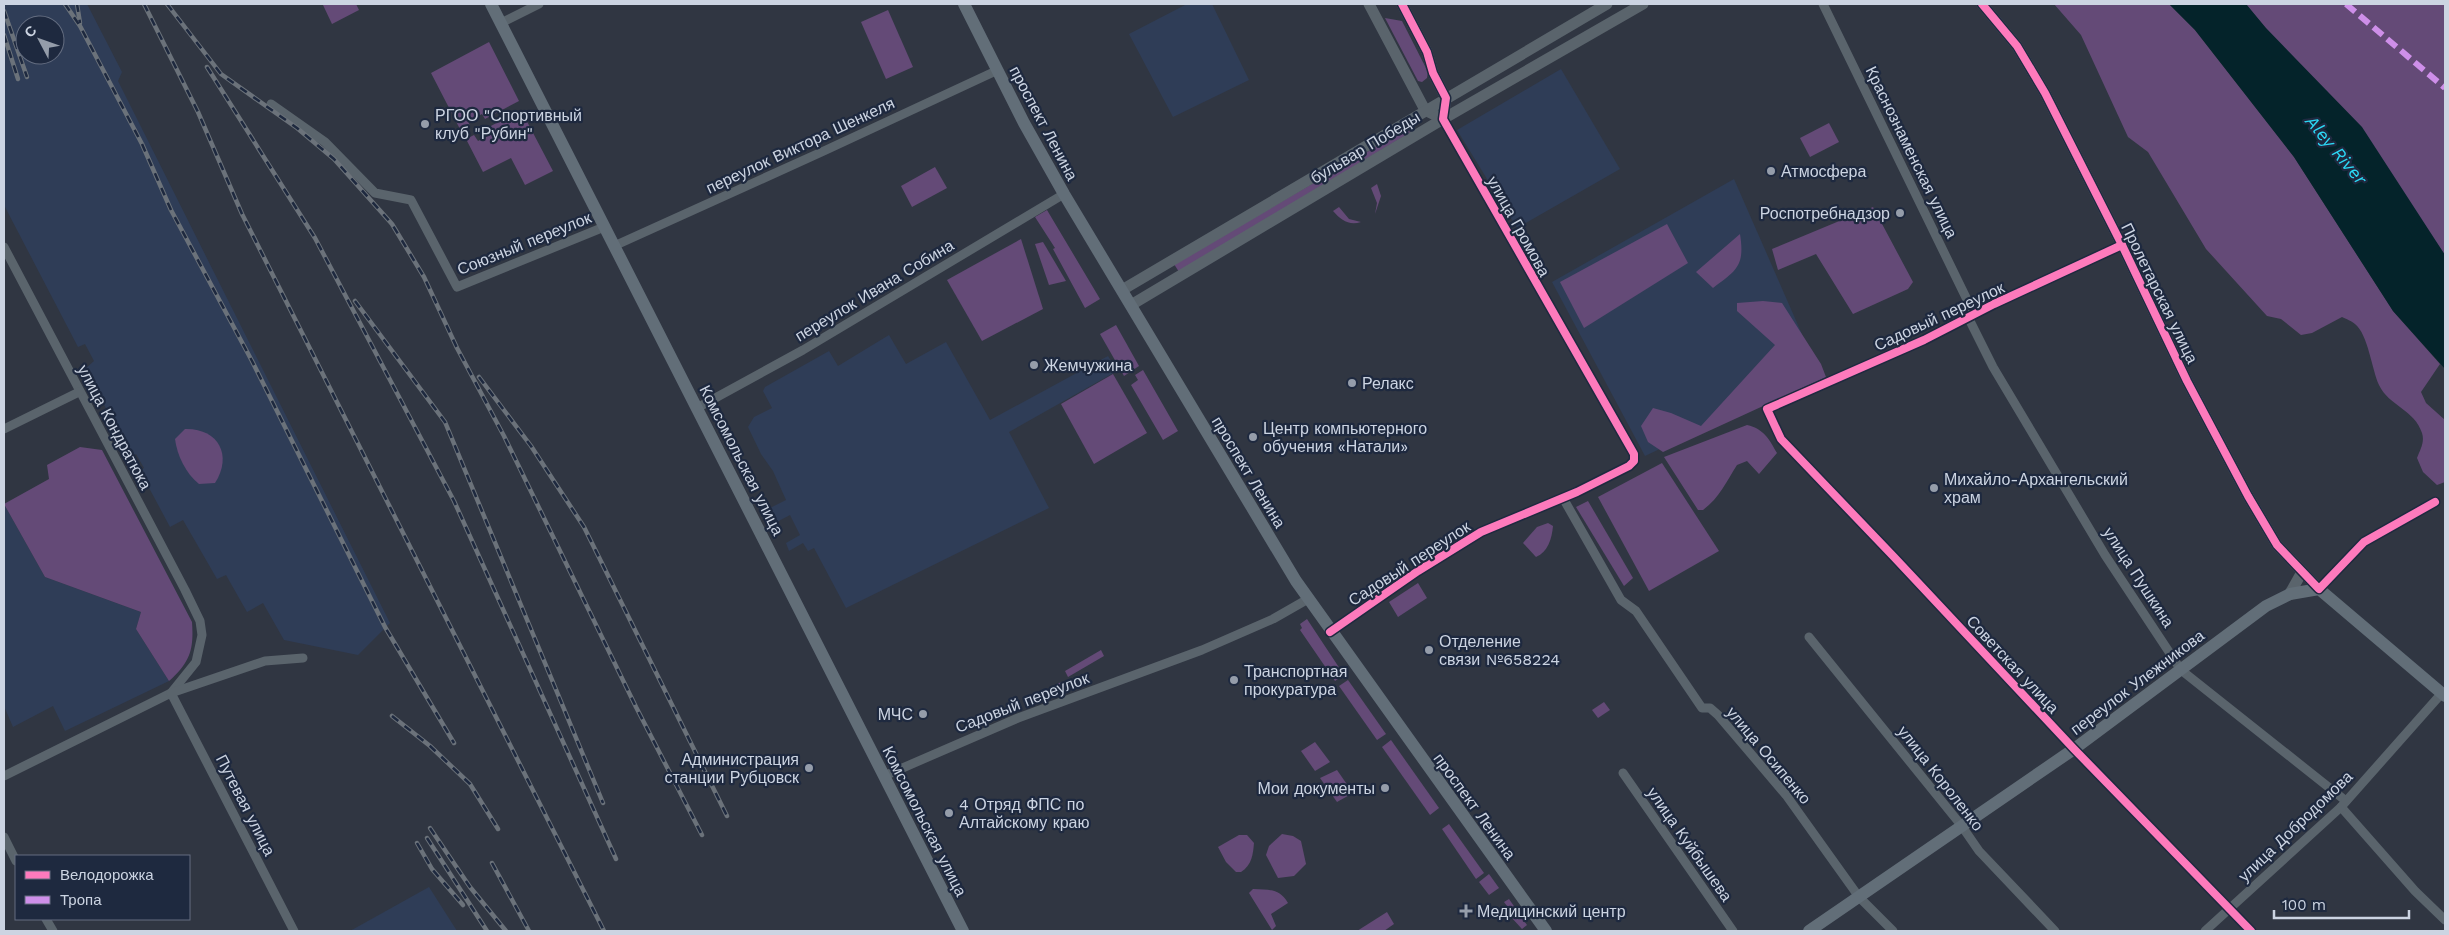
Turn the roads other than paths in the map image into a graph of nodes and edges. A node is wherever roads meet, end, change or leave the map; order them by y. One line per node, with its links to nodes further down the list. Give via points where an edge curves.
1 (491, 4): 11 (main road, Комсомольская улица)
2 (539, 4): 11 (street)
3 (964, 4): 12 (main road, проспект Ленина)
4 (1369, 4): 15 (street)
5 (1402, 4): 13 (street)
6 (1609, 4): 10 (street); 13 (street, бульвар Победы)
7 (1643, 4): 10 (street, бульвар Победы)
8 (1823, 4): 24 (street, Краснознаменская улица)
9 (1982, 4): 20 (street, Пролетарская улица, via 2016,46 2045,93)
10 (1618, 18): 16 (street, бульвар Победы)
11 (501, 24): 18 (main road, Комсомольская улица)
12 (998, 70): 17 (main road, проспект Ленина); 19 (street, переулок Виктора Шенкеля)
13 (1446, 98): 15 (street, бульвар Победы); 16 (street)
14 (271, 104): 18 (street, Союзный переулок, via 326,142 375,193 411,200 457,288)
15 (1425, 110): 16 (street); 22 (street, бульвар Победы)
16 (1443, 119): 23 (street, бульвар Победы); 29 (street, улица Громова)
17 (1064, 194): 22 (main road, проспект Ленина); 26 (street, переулок Ивана Собина, via 803,350)
18 (604, 227): 19 (main road, Комсомольская улица)
19 (614, 246): 26 (main road, Комсомольская улица)
20 (2122, 246): 24 (street, Садовый переулок); 32 (street, Пролетарская улица, via 2187,381 2248,496 2277,545)
21 (4, 247): 25 (street, улица Кондратюка)
22 (1122, 290): 23 (main road, проспект Ленина)
23 (1131, 305): 35 (main road, проспект Ленина)
24 (1971, 316): 27 (street, Садовый переулок); 39 (street, улица Пушкина, via 1993,367 2105,555)
25 (79, 392): 28 (street); 40 (street, улица Кондратюка, via 200,621 202,634 196,662)
26 (697, 408): 45 (main road, Комсомольская улица)
27 (1767, 409): 42 (street, Советская улица, via 1780,439)
28 (4, 429)
29 (1634, 454): 30 (street, Садовый переулок, via 1634,461 1629,466)
30 (1563, 498): 36 (street, Садовый переулок, via 1481,532); 50 (street, улица Осипенко, via 1621,600 1636,611 1702,708 1710,708 1718,715 1786,795)
31 (2436, 502): 33 (street, via 2364,542)
32 (2302, 572): 33 (street, Пролетарская улица); 34 (street)
33 (2319, 590): 34 (main road, переулок Улежникова); 41 (main road, Пролетарская улица)
34 (2289, 595): 39 (main road, переулок Улежникова, via 2266,606)
35 (1308, 599): 36 (main road, проспект Ленина); 45 (street, Садовый переулок, via 1273,619 1202,650 1018,718)
36 (1330, 632): 57 (main road, проспект Ленина)
37 (1809, 637): 47 (street, улица Короленко)
38 (303, 658): 40 (street, via 265,660)
39 (2181, 670): 42 (main road, переулок Улежникова); 46 (street, улица Пушкина)
40 (171, 693): 44 (street); 55 (street, Путевая улица)
41 (2444, 694): 46 (street, улица Добродомова)
42 (2074, 749): 47 (main road, переулок Улежникова); 51 (street, Советская улица)
43 (1623, 773): 58 (street, улица Куйбышева)
44 (4, 776)
45 (884, 776): 56 (main road, Комсомольская улица)
46 (2343, 804): 51 (street, улица Добродомова); 53 (street, улица Пушкина, via 2415,891)
47 (1961, 825): 50 (main road, переулок Улежникова); 61 (street, улица Короленко, via 1979,851)
48 (4, 837): 49 (street)
49 (15, 860)
50 (1859, 897): 59 (main road, переулок Улежникова); 60 (street, улица Осипенко)
51 (2228, 909): 62 (street, улица Добродомова); 63 (street, Советская улица)
52 (47, 920): 54 (street)
53 (2445, 920)
54 (53, 931)
55 (294, 931)
56 (963, 931)
57 (1546, 931)
58 (1733, 931)
59 (1809, 931)
60 (1893, 931)
61 (2055, 931)
62 (2205, 931)
63 (2250, 931)

